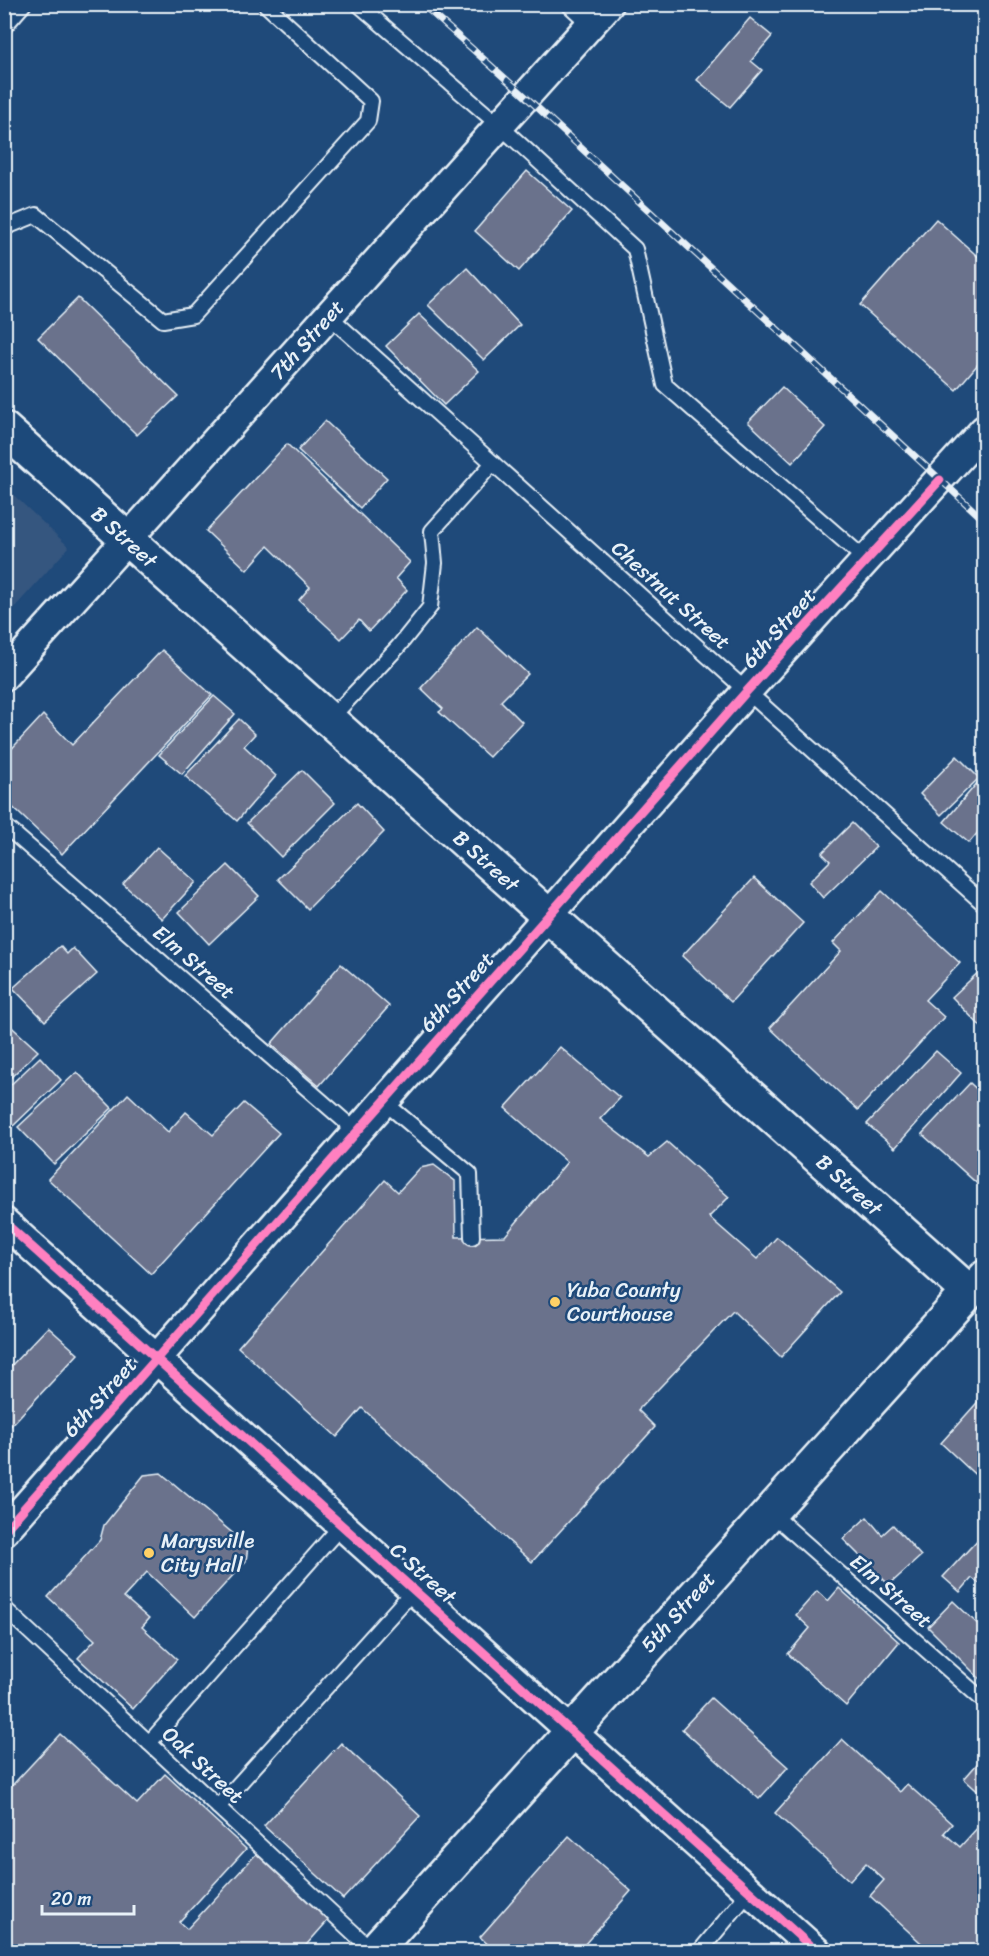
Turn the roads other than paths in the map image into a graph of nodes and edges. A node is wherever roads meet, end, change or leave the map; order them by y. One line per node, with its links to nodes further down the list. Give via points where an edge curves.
1 (24, 4): 6 (lane)
2 (265, 4): 8 (lane, via 371,101 368,121 193,315 163,321 36,215)
3 (358, 4): 7 (lane)
4 (568, 4): 5 (lane)
5 (600, 15): 7 (street, 7th Street)
6 (4, 27)
7 (500, 126): 9 (street, 7th Street); 14 (lane, via 636,249 665,385)
8 (4, 228)
9 (329, 316): 12 (lane, Chestnut Street); 13 (street, 7th Street)
10 (4, 429): 13 (main road, B Street)
11 (984, 430): 14 (street, 6th Street)
12 (493, 463): 16 (lane, Chestnut Street); 17 (lane, via 432,531 435,563 430,607)
13 (127, 540): 15 (street, 7th Street); 17 (main road, B Street)
14 (866, 560): 16 (street, 6th Street)
15 (4, 676)
16 (747, 691): 19 (lane, Chestnut Street); 20 (street, 6th Street)
17 (329, 720): 20 (main road, B Street)
18 (4, 825): 22 (lane, Elm Street)
19 (984, 904)
20 (548, 916): 21 (street, 6th Street); 25 (main road, B Street)
21 (383, 1101): 22 (street, 6th Street); 24 (lane, via 470,1174)
22 (356, 1131): 26 (street, 6th Street)
23 (4, 1222): 26 (street, C Street)
24 (472, 1237)
25 (977, 1284): 27 (main road, 5th Street)
26 (158, 1359): 28 (street, C Street); 29 (street, 6th Street)
27 (769, 1512): 32 (lane, Elm Street); 33 (main road, 5th Street)
28 (342, 1525): 30 (street, C Street); 34 (lane)
29 (4, 1531)
30 (414, 1590): 33 (street, C Street); 35 (lane)
31 (4, 1608): 34 (lane, Oak Street)
32 (984, 1701)
33 (571, 1731): 36 (street, C Street); 37 (main road, 5th Street)
34 (149, 1743): 35 (lane, Oak Street)
35 (218, 1807): 37 (lane, Oak Street)
36 (750, 1891): 38 (lane); 39 (street, C Street)
37 (374, 1951)
38 (699, 1952)
39 (817, 1952)

